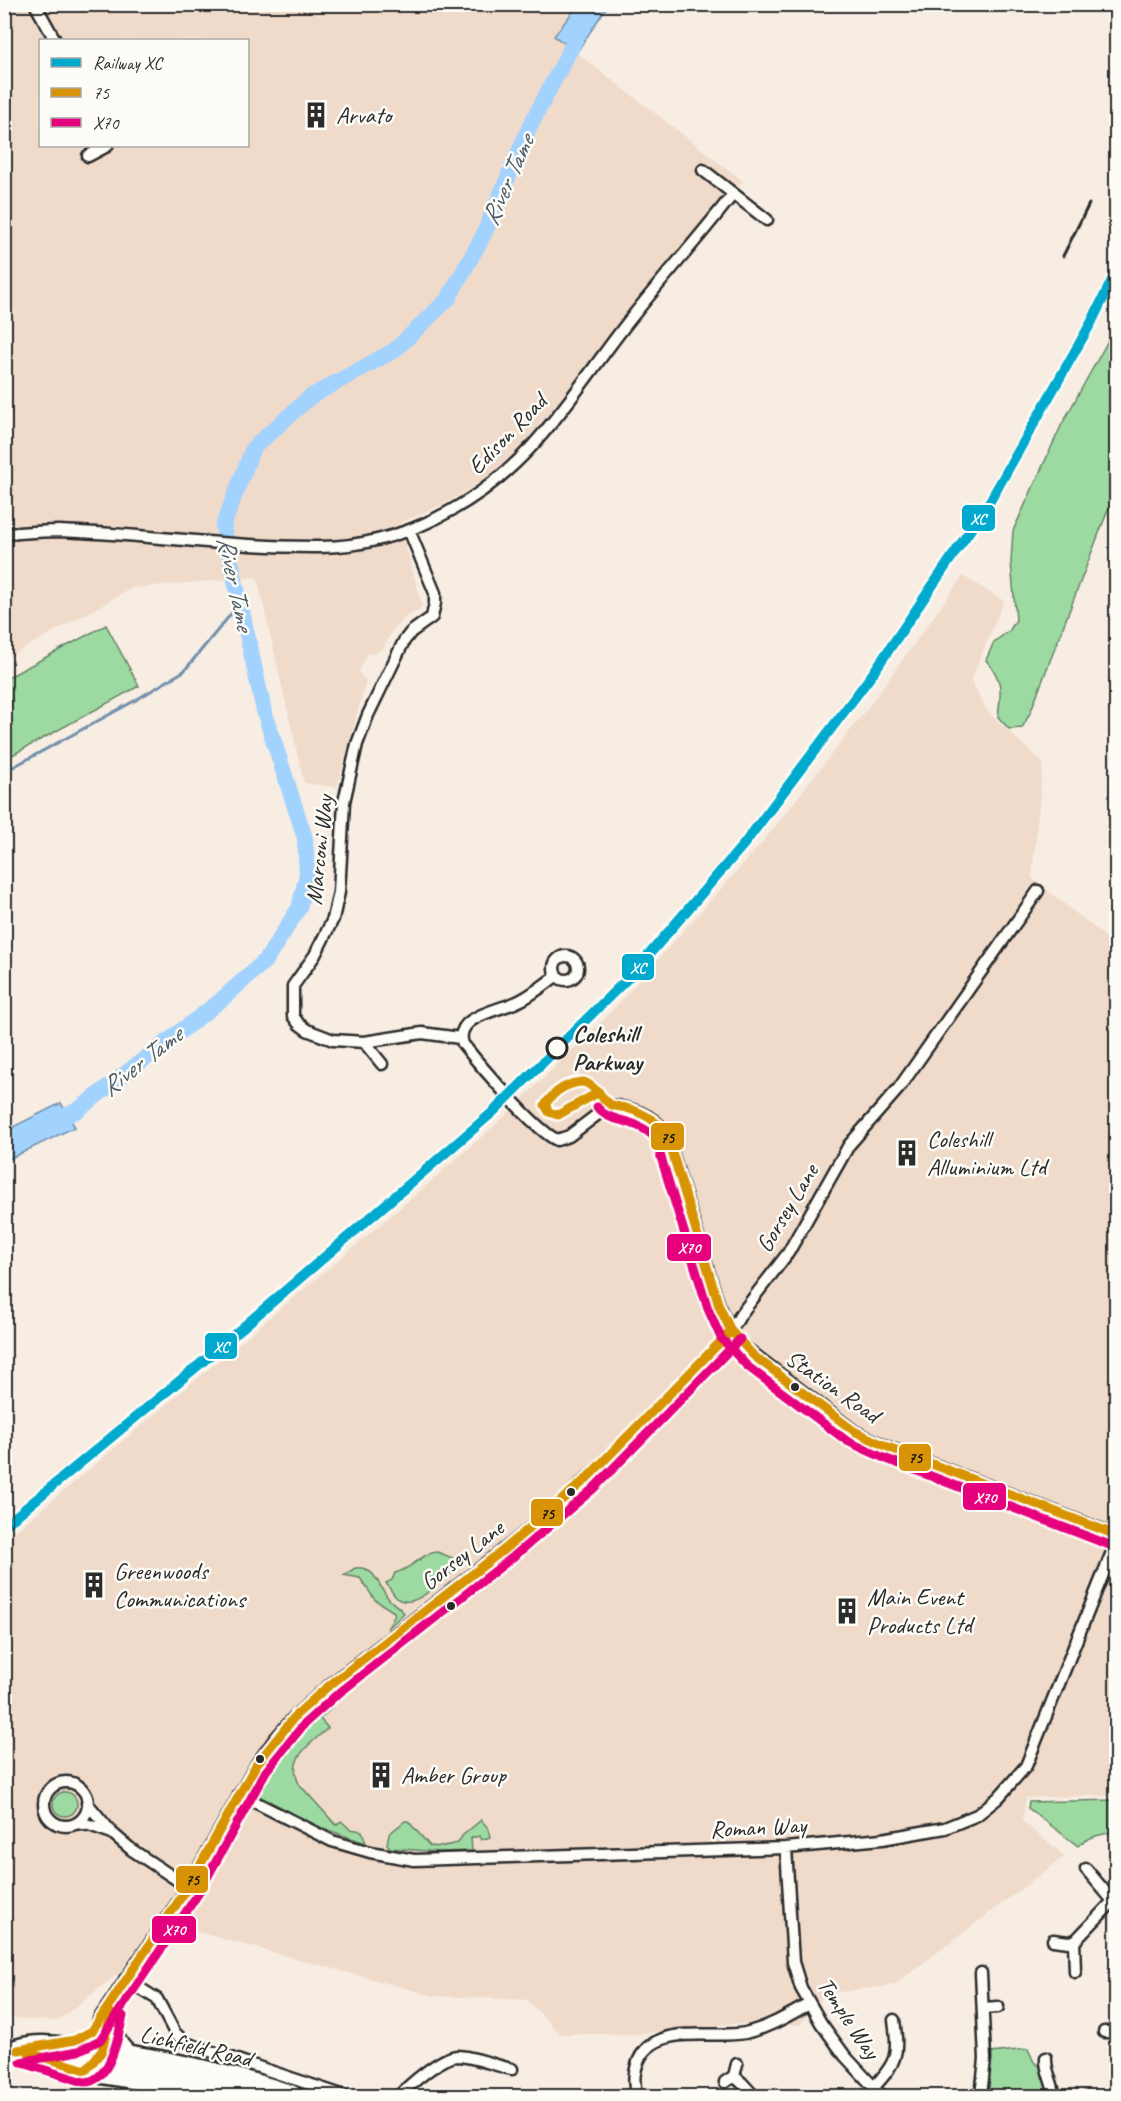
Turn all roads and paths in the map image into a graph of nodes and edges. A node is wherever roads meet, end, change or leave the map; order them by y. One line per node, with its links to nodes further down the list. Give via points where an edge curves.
1 (35, 4): 2 (street)
2 (54, 39)
3 (105, 147): 4 (street)
4 (88, 156)
5 (703, 170): 6 (street)
6 (733, 194): 7 (street); 8 (street, Edison Road, via 532,445 479,493)
7 (767, 220)
8 (409, 530): 9 (street, Edison Road, via 371,541 323,547 57,531); 13 (street, Marconi Way, via 435,593 432,617 404,641 357,744 344,802 339,892 333,919 293,986 293,1016 299,1024 333,1040)
9 (4, 534)
10 (1038, 891): 15 (street, Gorsey Lane, via 899,1088 849,1145 788,1253)
11 (556, 976): 12 (street, via 521,1000 471,1020)
12 (460, 1038): 13 (street, Marconi Way, via 422,1033); 15 (street, Station Road, via 536,1124 556,1140 610,1105 628,1107 658,1123 666,1132 719,1306)
13 (363, 1042): 14 (street)
14 (382, 1064)
15 (731, 1331): 16 (street, Station Road, via 754,1356 854,1431); 18 (street, Gorsey Lane, via 568,1496 296,1715 274,1739)
16 (1116, 1535)
17 (1116, 1542): 22 (street, Roman Way, via 1026,1766 998,1798 976,1815 945,1828 882,1839)
18 (239, 1794): 22 (street, Roman Way, via 332,1841 414,1860); 24 (street, Gorsey Lane)
19 (87, 1803): 20 (street, via 85,1814); 20 (street, via 80,1788 68,1783 54,1786 45,1798 45,1812 52,1821 63,1826); 21 (street)
20 (77, 1823): 21 (street)
21 (112, 1833): 24 (street, via 154,1867)
22 (786, 1848): 32 (street, Temple Way, via 793,1962)
23 (1086, 1869): 25 (street)
24 (188, 1887): 30 (street, Gorsey Lane)
25 (1114, 1900): 27 (street)
26 (1053, 1940): 27 (street)
27 (1074, 1941): 28 (street)
28 (1075, 1972)
29 (981, 1973): 34 (street)
30 (125, 1979): 31 (street, Gorsey Lane); 49 (street, via 157,1999 175,2033 186,2043)
31 (115, 1996): 35 (street, Gorsey Lane); 41 (street, Gorsey Lane); 42 (street, via 117,2034 123,2046)
32 (809, 2004): 46 (street, Temple Way); 51 (street, via 744,2033 660,2039 637,2064)
33 (998, 2007): 34 (street)
34 (983, 2008): 54 (street, via 985,2059)
35 (99, 2019): 39 (street, via 92,2031 79,2040); 41 (street, Gorsey Lane, via 93,2038)
36 (894, 2020): 46 (street, via 902,2040 894,2061)
37 (1104, 2032): 38 (street)
38 (1116, 2032)
39 (40, 2045): 40 (highway, Lichfield Road); 41 (highway, Lichfield Road)
40 (11, 2050): 41 (highway, Lichfield Road)
41 (95, 2058): 42 (highway, Lichfield Road); 47 (highway, Lichfield Road)
42 (142, 2058): 48 (highway, Lichfield Road)
43 (1046, 2058): 55 (street)
44 (737, 2064): 52 (street, via 729,2079 742,2083)
45 (512, 2069): 50 (street, via 458,2056 448,2058)
46 (873, 2088): 53 (street, Temple Way)
47 (235, 2096)
48 (291, 2097)
49 (345, 2097)
50 (399, 2097)
51 (635, 2097)
52 (754, 2097)
53 (882, 2097)
54 (981, 2097)
55 (1054, 2097)

